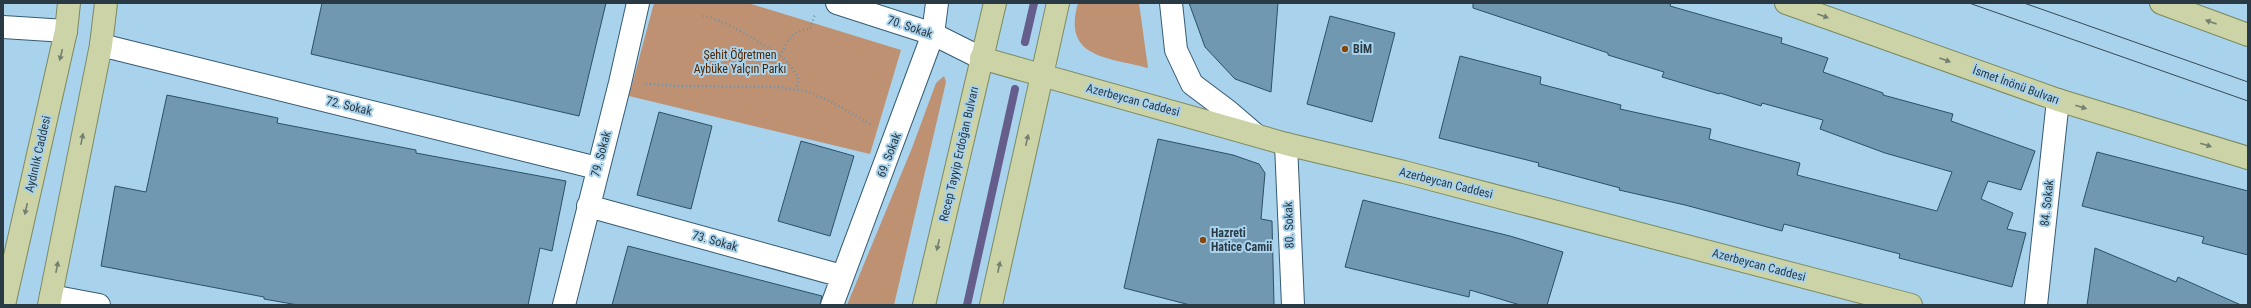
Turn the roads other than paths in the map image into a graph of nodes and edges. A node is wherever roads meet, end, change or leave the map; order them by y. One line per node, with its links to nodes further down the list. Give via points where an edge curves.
1 (69, 3): 12 (main road, Aydınlık Caddesi)
2 (106, 3): 15 (main road)
3 (638, 3): 22 (street, 79. Sokak)
4 (837, 3): 13 (street, 70. Sokak)
5 (937, 3): 13 (street, 69. Sokak)
6 (995, 3): 16 (main road, Recep Tayyip Erdoğan Bulvarı)
7 (1058, 3): 17 (main road)
8 (1171, 3): 19 (street, via 1176,50 1192,84)
9 (1786, 3): 18 (main road, İsmet İnönü Bulvarı, one-way to 18)
10 (2161, 3): 14 (main road, one-way to 10)
11 (3, 27): 12 (street)
12 (66, 31): 25 (main road, Aydınlık Caddesi, one-way to 25)
13 (933, 34): 16 (street, 70. Sokak); 24 (street, 69. Sokak)
14 (2248, 35)
15 (101, 45): 22 (street, 72. Sokak); 26 (main road, one-way to 15)
16 (981, 58): 17 (main road, Azerbeycan Caddesi); 30 (main road, Recep Tayyip Erdoğan Bulvarı, one-way to 30)
17 (1041, 75): 19 (main road, Azerbeycan Caddesi); 31 (main road, one-way to 17)
18 (2058, 100): 21 (main road, İsmet İnönü Bulvarı, one-way to 21); 34 (street, 84. Sokak)
19 (1256, 135): 20 (main road, Azerbeycan Caddesi)
20 (1286, 144): 32 (street, 80. Sokak); 33 (main road, Azerbeycan Caddesi, via 1404,172)
21 (2248, 158)
22 (597, 168): 23 (street, 79. Sokak)
23 (588, 206): 24 (street, 73. Sokak); 28 (street, 79. Sokak)
24 (842, 276): 29 (street, 69. Sokak)
25 (5, 295)
26 (50, 301): 27 (street)
27 (99, 305)
28 (564, 305)
29 (832, 305)
30 (924, 305)
31 (992, 305)
32 (1293, 305)
33 (1911, 305)
34 (2036, 305)

